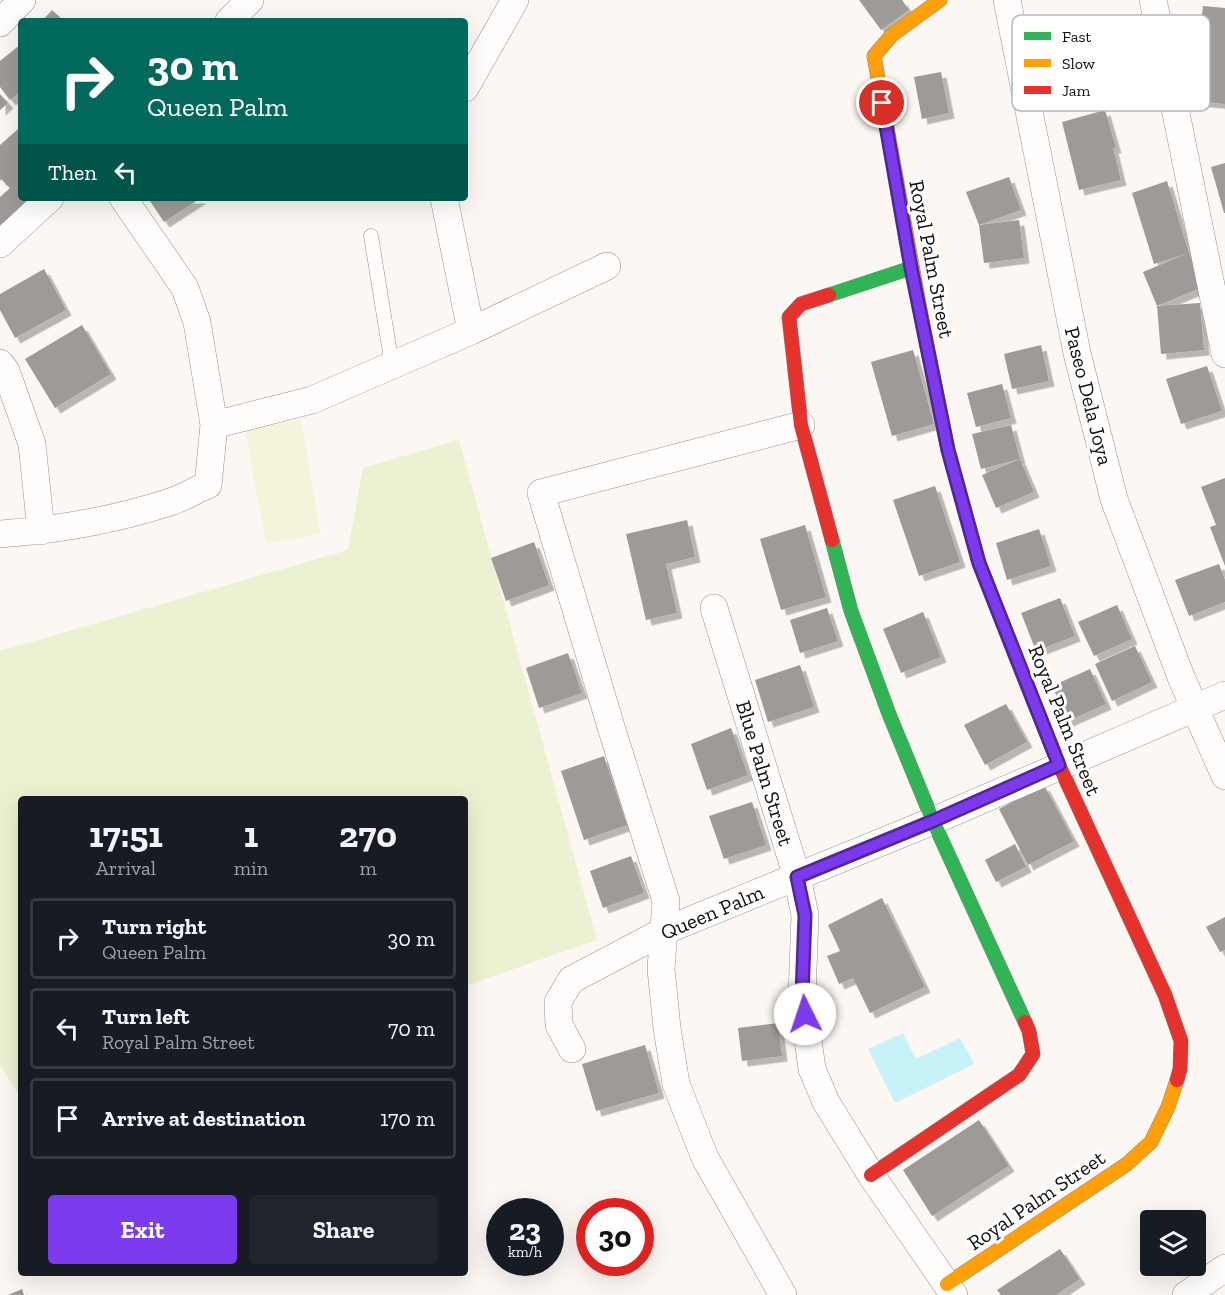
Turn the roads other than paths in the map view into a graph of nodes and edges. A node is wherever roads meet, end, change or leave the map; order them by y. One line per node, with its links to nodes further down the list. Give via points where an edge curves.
1 (22, 0): 7 (street)
2 (250, 0): 6 (street)
3 (515, 0): 9 (street)
4 (940, 0): 18 (street, Royal Palm Street, via 892,35 874,56)
5 (1007, 0): 8 (street, Paseo Dela Joya)
6 (232, 18)
7 (0, 23)
8 (1012, 25)
9 (468, 83)
10 (1029, 111): 29 (street, Paseo Dela Joya, via 1077,353 1114,499)
11 (1178, 111): 20 (street)
12 (47, 201): 16 (street)
13 (125, 201): 23 (street, via 185,288 197,322)
14 (445, 201): 19 (street)
15 (371, 236): 22 (lane)
16 (0, 244)
17 (607, 266): 19 (street)
18 (911, 268): 24 (street, via 801,304 789,317); 30 (street, Royal Palm Street, via 948,450 979,563)
19 (471, 331): 22 (street)
20 (1225, 354)
21 (0, 363): 25 (street, via 32,444)
22 (393, 365): 23 (street, via 312,400)
23 (214, 425): 25 (street, via 208,484 171,502)
24 (801, 425): 32 (street, via 851,611); 34 (street, via 542,493 666,902)
25 (41, 531): 26 (street)
26 (0, 534)
27 (714, 608): 33 (street, Blue Palm Street)
28 (1225, 695): 29 (street, Queen Palm)
29 (1194, 707): 30 (street, Queen Palm); 31 (street, Paseo Dela Joya)
30 (1059, 765): 32 (street, Queen Palm); 38 (street, Royal Palm Street, via 1165,995 1181,1041 1180,1069 1151,1142 1127,1164)
31 (1225, 776)
32 (933, 821): 33 (street, Queen Palm); 36 (street, via 1029,1031 1033,1054 1019,1075)
33 (797, 877): 34 (street, Queen Palm); 36 (street, Blue Palm Street, via 805,915 802,996 812,1069 825,1102)
34 (664, 931): 35 (street, Queen Palm, via 571,981 558,1002 559,1025); 39 (street, via 661,969 676,1084 705,1158)
35 (572, 1049)
36 (871, 1175): 38 (street, Blue Palm Street)
37 (1225, 1268): 40 (street)
38 (950, 1290)
39 (783, 1295)
40 (1186, 1295)

